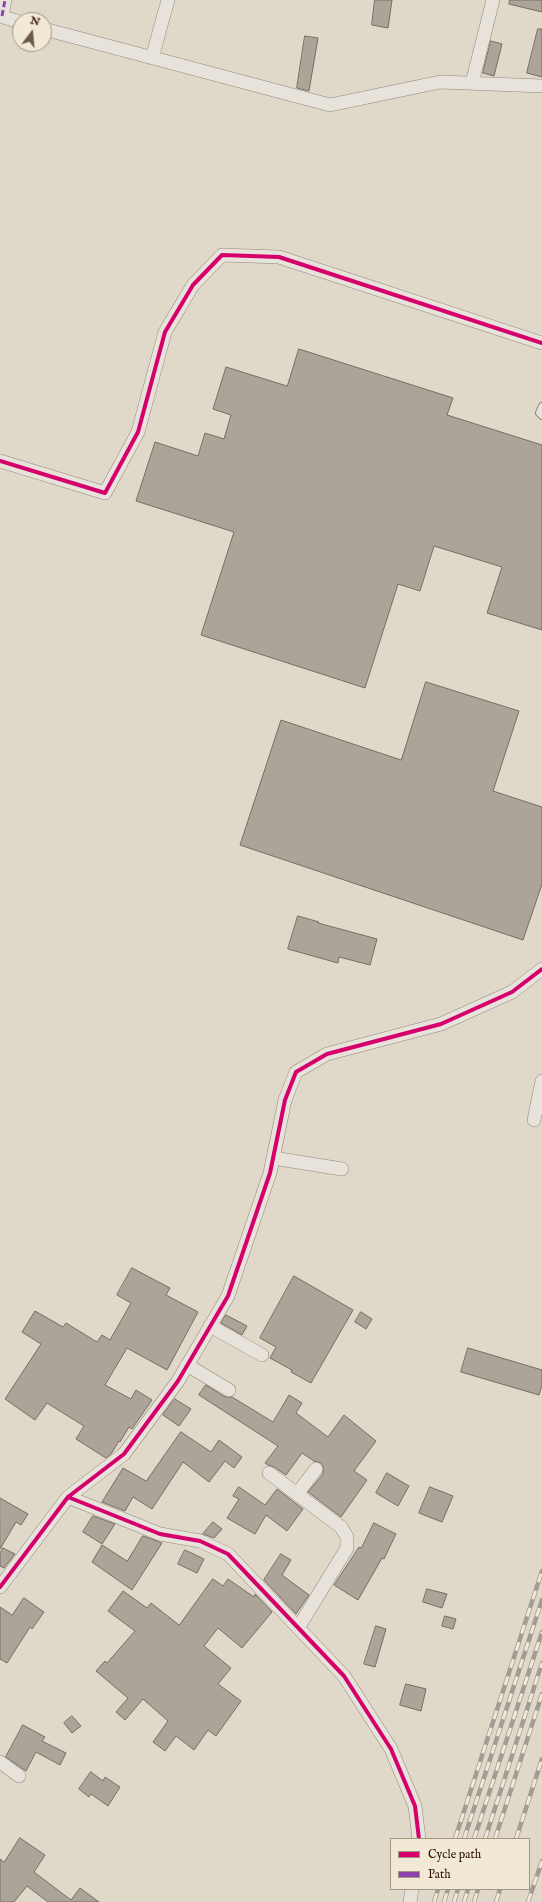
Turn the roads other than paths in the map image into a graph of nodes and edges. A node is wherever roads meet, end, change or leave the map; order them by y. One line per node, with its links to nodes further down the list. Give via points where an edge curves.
1 (5, 0): 4 (street)
2 (168, 0): 7 (street)
3 (493, 0): 8 (street)
4 (1, 16): 5 (street)
5 (12, 19)
6 (52, 31): 7 (street)
7 (152, 58): 8 (street, via 330,105 440,82)
8 (472, 83): 9 (street)
9 (542, 86)
10 (542, 343): 13 (street, via 278,257 222,255 193,285 165,332 138,432 104,493)
11 (542, 406): 12 (lane)
12 (542, 416)
13 (0, 461)
14 (542, 969): 17 (street, via 512,992 441,1024 327,1054 296,1072 285,1100)
15 (542, 1081): 16 (street)
16 (534, 1120)
17 (273, 1158): 18 (street); 19 (street, via 228,1296)
18 (342, 1170)
19 (210, 1326): 20 (street); 21 (street)
20 (262, 1355)
21 (187, 1365): 22 (street); 26 (street, via 124,1454)
22 (229, 1390)
23 (316, 1469): 25 (street)
24 (269, 1473): 25 (street)
25 (297, 1494): 28 (street, via 342,1528 347,1537 347,1548)
26 (68, 1497): 27 (street); 28 (street, via 160,1534 200,1541 228,1554)
27 (0, 1587)
28 (298, 1628): 31 (street, via 344,1676 391,1750 415,1806)
29 (0, 1762): 30 (street)
30 (19, 1776)
31 (419, 1838)
32 (412, 1890): 33 (street)
33 (410, 1902)

